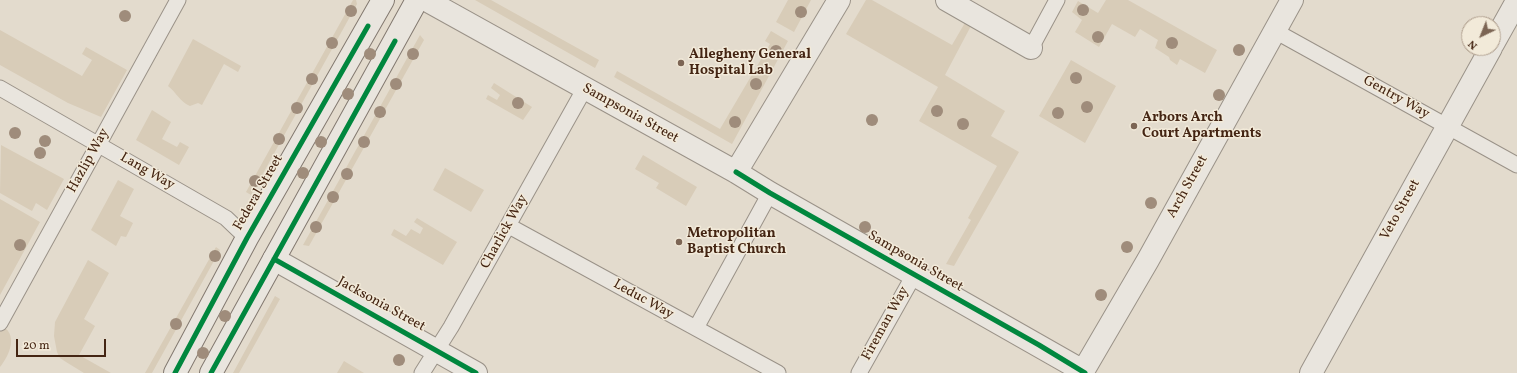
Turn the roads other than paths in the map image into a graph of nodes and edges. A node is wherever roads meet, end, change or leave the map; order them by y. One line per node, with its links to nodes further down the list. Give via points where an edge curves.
1 (178, 0): 17 (lane, Hazlip Way)
2 (383, 0): 22 (street, Federal Street)
3 (417, 0): 23 (street)
4 (426, 0): 15 (street, Sampsonia Street)
5 (839, 0): 19 (street)
6 (947, 0): 12 (street)
7 (1057, 0): 12 (lane)
8 (1292, 0): 11 (street, Arch Street)
9 (1517, 1): 10 (street)
10 (1501, 30)
11 (1275, 31): 16 (lane, Gentry Way); 28 (street, Arch Street)
12 (1031, 48)
13 (1487, 56): 16 (street, Veto Street)
14 (0, 88): 17 (lane, Lang Way)
15 (585, 88): 19 (street, Sampsonia Street); 21 (lane, Charlick Way)
16 (1448, 126): 18 (lane, Gentry Way); 35 (street, Veto Street)
17 (98, 144): 22 (lane, Lang Way, via 226,218); 25 (lane, Hazlip Way)
18 (1517, 165)
19 (736, 172): 20 (street, Sampsonia Street)
20 (770, 193): 24 (street, Sampsonia Street); 26 (lane)
21 (508, 226): 26 (lane, Leduc Way); 27 (lane, Charlick Way)
22 (247, 238): 23 (street, Jacksonia Street); 29 (street, Federal Street)
23 (274, 259): 27 (street, Jacksonia Street); 30 (street)
24 (914, 275): 28 (street, Sampsonia Street); 34 (lane, Fireman Way)
25 (0, 323)
26 (696, 328): 33 (lane, Leduc Way)
27 (436, 350): 31 (lane, Charlick Way); 32 (street, Jacksonia Street)
28 (1083, 372)
29 (175, 373)
30 (211, 373)
31 (422, 373)
32 (476, 373)
33 (778, 373)
34 (859, 373)
35 (1311, 373)

